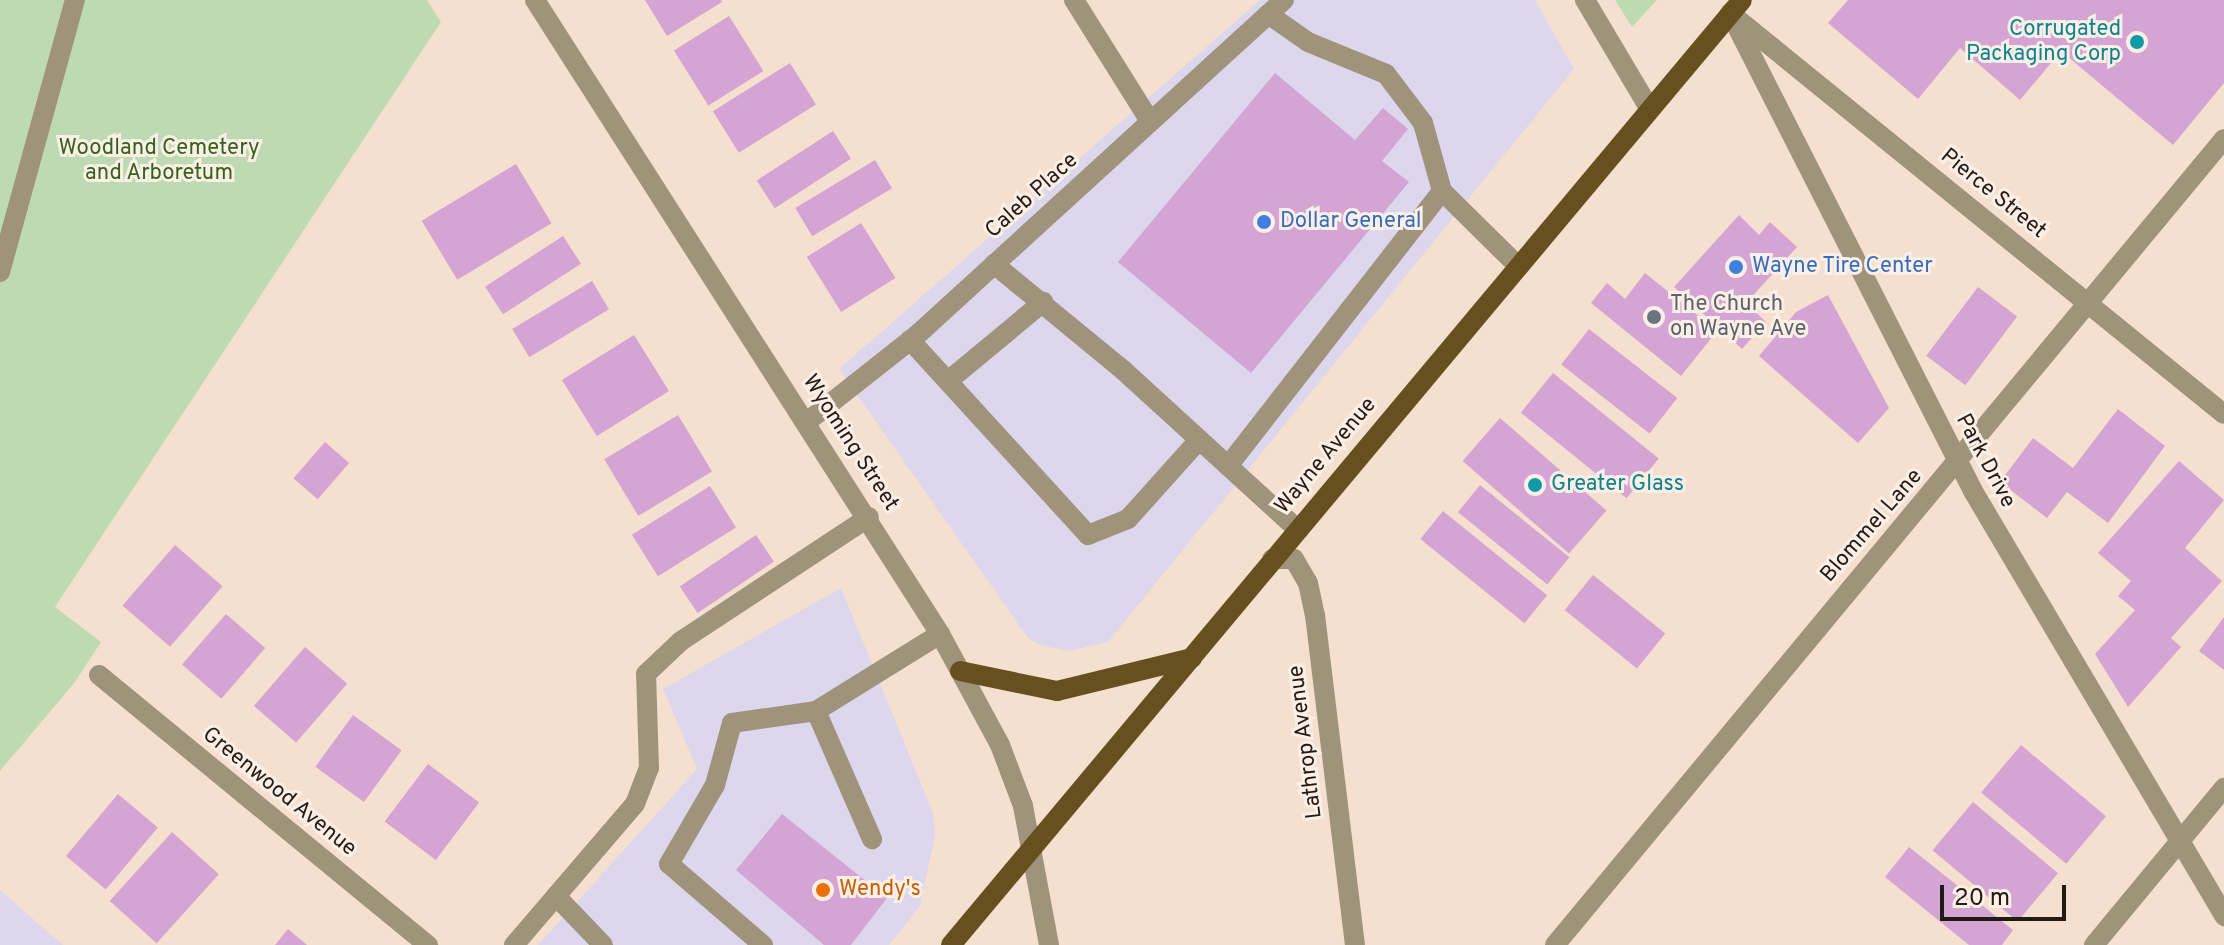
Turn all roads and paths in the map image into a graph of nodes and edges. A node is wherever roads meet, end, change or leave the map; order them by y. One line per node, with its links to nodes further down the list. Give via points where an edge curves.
1 (75, 0): 13 (street)
2 (535, 0): 19 (street, Wyoming Street)
3 (1074, 0): 8 (street)
4 (1585, 0): 7 (street)
5 (1276, 7): 8 (street, Caleb Place); 10 (street, via 1308,42 1386,74 1423,123)
6 (1736, 7): 7 (main road, Wayne Avenue); 14 (street, Pierce Street); 21 (street, Park Drive)
7 (1649, 108): 12 (main road, Wayne Avenue)
8 (1150, 121): 11 (street, Caleb Place)
9 (2224, 139): 14 (street, Blommel Lane)
10 (1442, 191): 12 (street); 22 (street)
11 (994, 264): 15 (street); 16 (street, Caleb Place)
12 (1517, 265): 24 (main road, Wayne Avenue)
13 (0, 272)
14 (2088, 301): 18 (street, Pierce Street); 21 (street, Blommel Lane)
15 (1043, 302): 17 (street); 20 (street)
16 (910, 340): 17 (street); 19 (street, Caleb Place)
17 (948, 381): 20 (street, via 1088,535 1128,519)
18 (2224, 414)
19 (808, 421): 23 (street, Wyoming Street)
20 (1199, 440): 22 (street)
21 (1958, 462): 33 (street, Park Drive); 44 (street, Blommel Lane)
22 (1228, 466): 24 (street)
23 (869, 517): 26 (street, Wyoming Street); 35 (street, via 681,641 646,674 649,768 635,804)
24 (1297, 529): 25 (main road, Wayne Avenue)
25 (1272, 559): 27 (main road, Wayne Avenue); 43 (street, Lathrop Avenue, via 1294,559 1308,583 1315,615)
26 (940, 634): 28 (street, Wyoming Street); 30 (street)
27 (1192, 658): 28 (main road, via 1057,691); 34 (main road, Wayne Avenue)
28 (960, 671): 34 (street, Wyoming Street, via 1011,771)
29 (99, 675): 37 (street, Greenwood Avenue)
30 (816, 711): 32 (street); 40 (street, via 732,723 715,785 669,864)
31 (2224, 788): 33 (street)
32 (872, 839)
33 (2180, 842): 36 (street, Park Drive); 45 (street)
34 (1035, 851): 41 (main road, Wayne Avenue); 42 (street, Wyoming Street)
35 (556, 896): 38 (street); 39 (street)
36 (2224, 916)
37 (428, 945)
38 (514, 945)
39 (603, 945)
40 (763, 945)
41 (951, 945)
42 (1049, 945)
43 (1355, 945)
44 (1555, 945)
45 (2094, 945)

